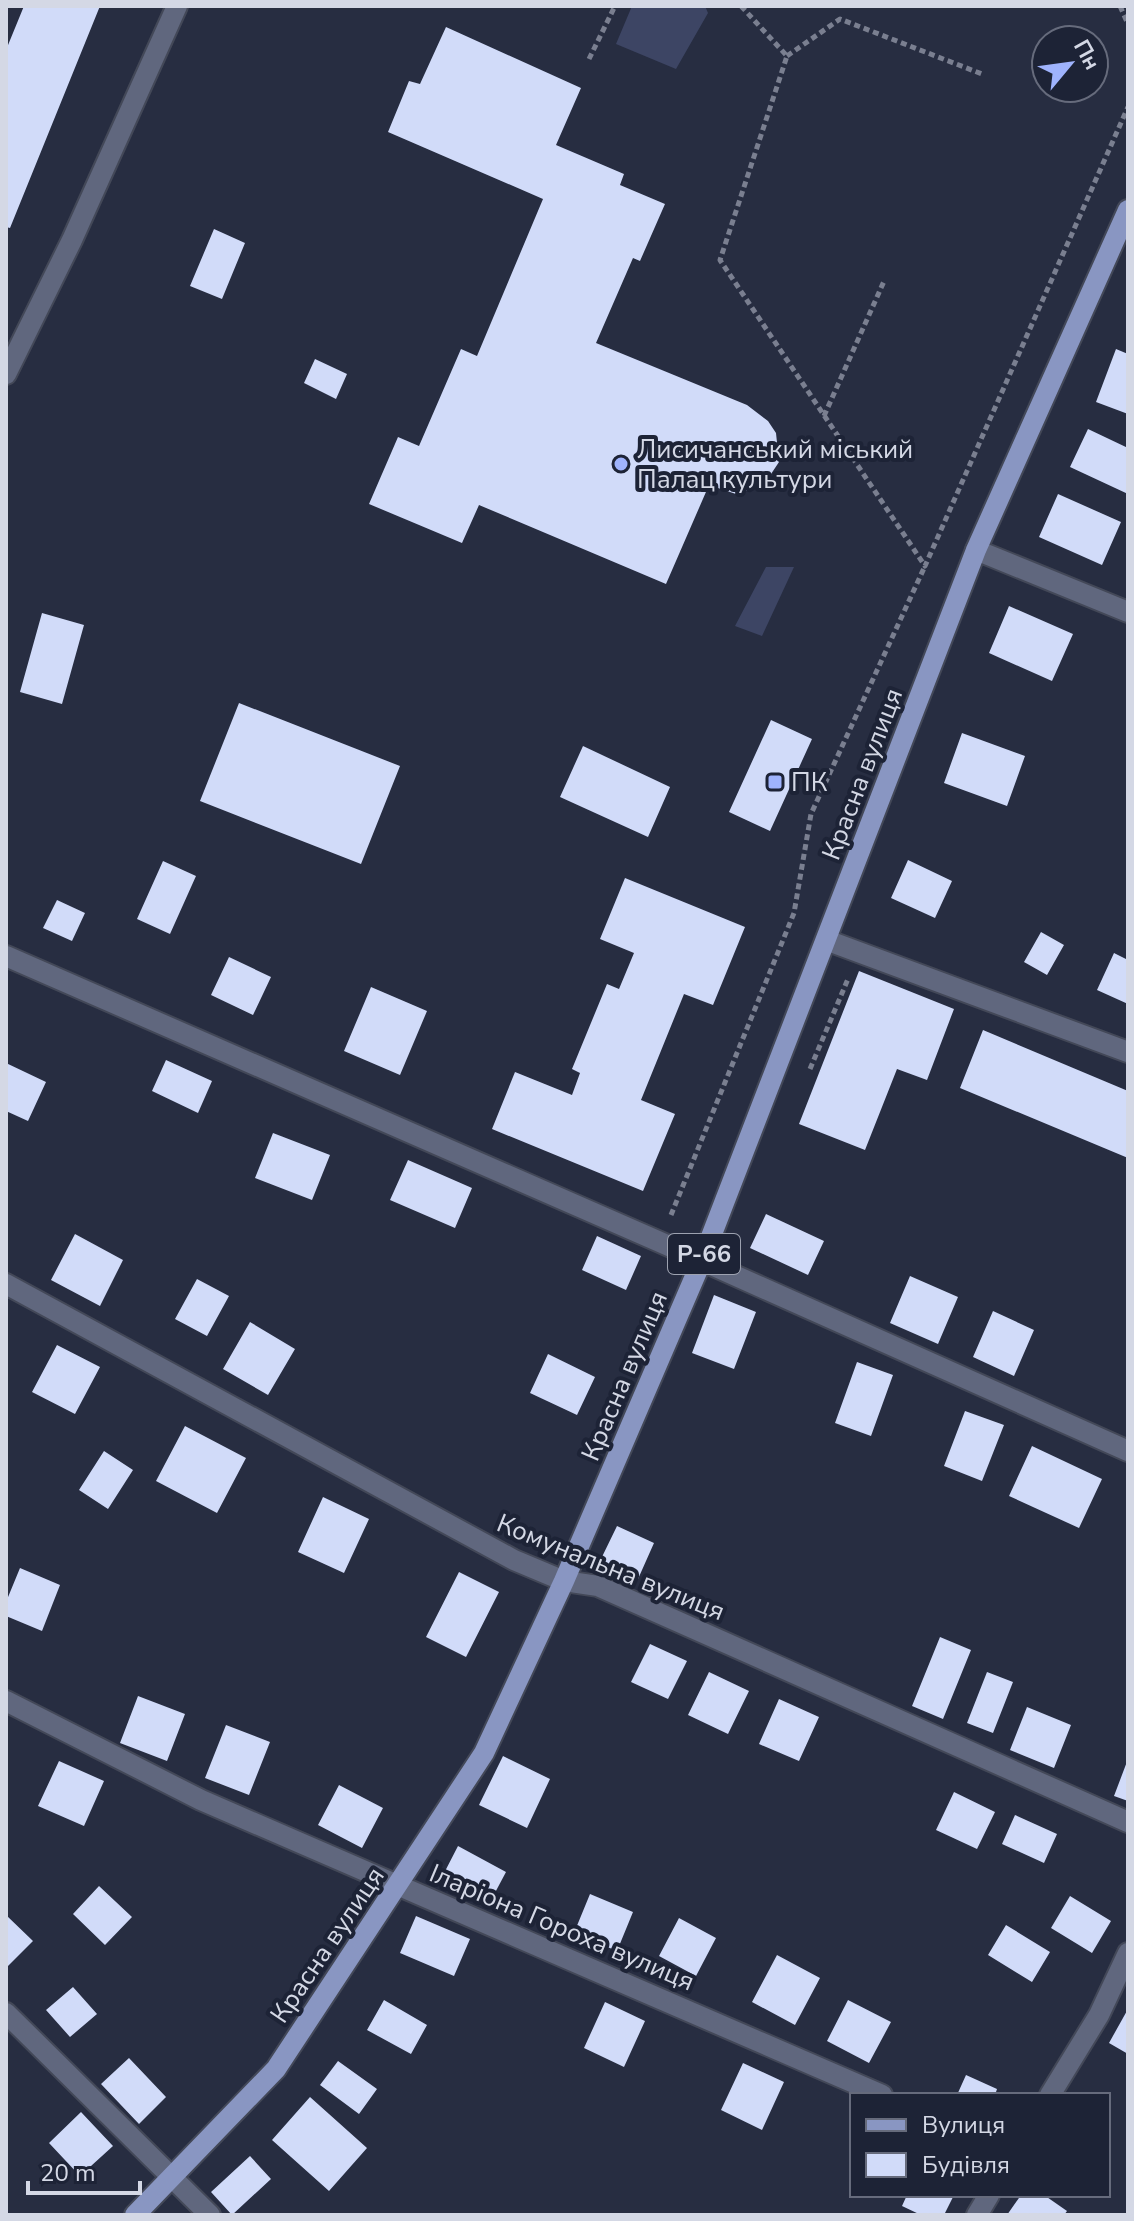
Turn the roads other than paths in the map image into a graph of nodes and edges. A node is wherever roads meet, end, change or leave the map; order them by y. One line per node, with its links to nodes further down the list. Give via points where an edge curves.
1 (177, 6): 3 (street)
2 (1128, 211): 4 (main road, Красна вулиця / Р-66)
3 (6, 374)
4 (976, 550): 5 (street); 6 (main road, Красна вулиця / Р-66)
5 (1128, 612)
6 (826, 940): 8 (street); 9 (main road, Красна вулиця / Р-66)
7 (6, 956): 9 (street)
8 (1128, 1052)
9 (702, 1260): 11 (street); 12 (main road, Красна вулиця / Р-66)
10 (6, 1284): 12 (street, Комунальна вулиця, via 514,1560)
11 (1128, 1451)
12 (564, 1581): 14 (street, Комунальна вулиця, via 598,1586); 15 (main road, Красна вулиця / Р-66, via 484,1753)
13 (6, 1701): 15 (street, Іларіона Гороха вулиця, via 201,1800)
14 (1128, 1822)
15 (397, 1886): 18 (street, Іларіона Гороха вулиця); 20 (main road, Красна вулиця / Р-66, via 276,2069)
16 (1128, 1953): 19 (street, via 1099,2015)
17 (6, 2013): 20 (street)
18 (878, 2093)
19 (1051, 2093)
20 (174, 2176): 22 (main road, Красна вулиця / Р-66); 23 (street)
21 (988, 2197): 24 (street)
22 (135, 2215)
23 (210, 2215)
24 (977, 2215)

